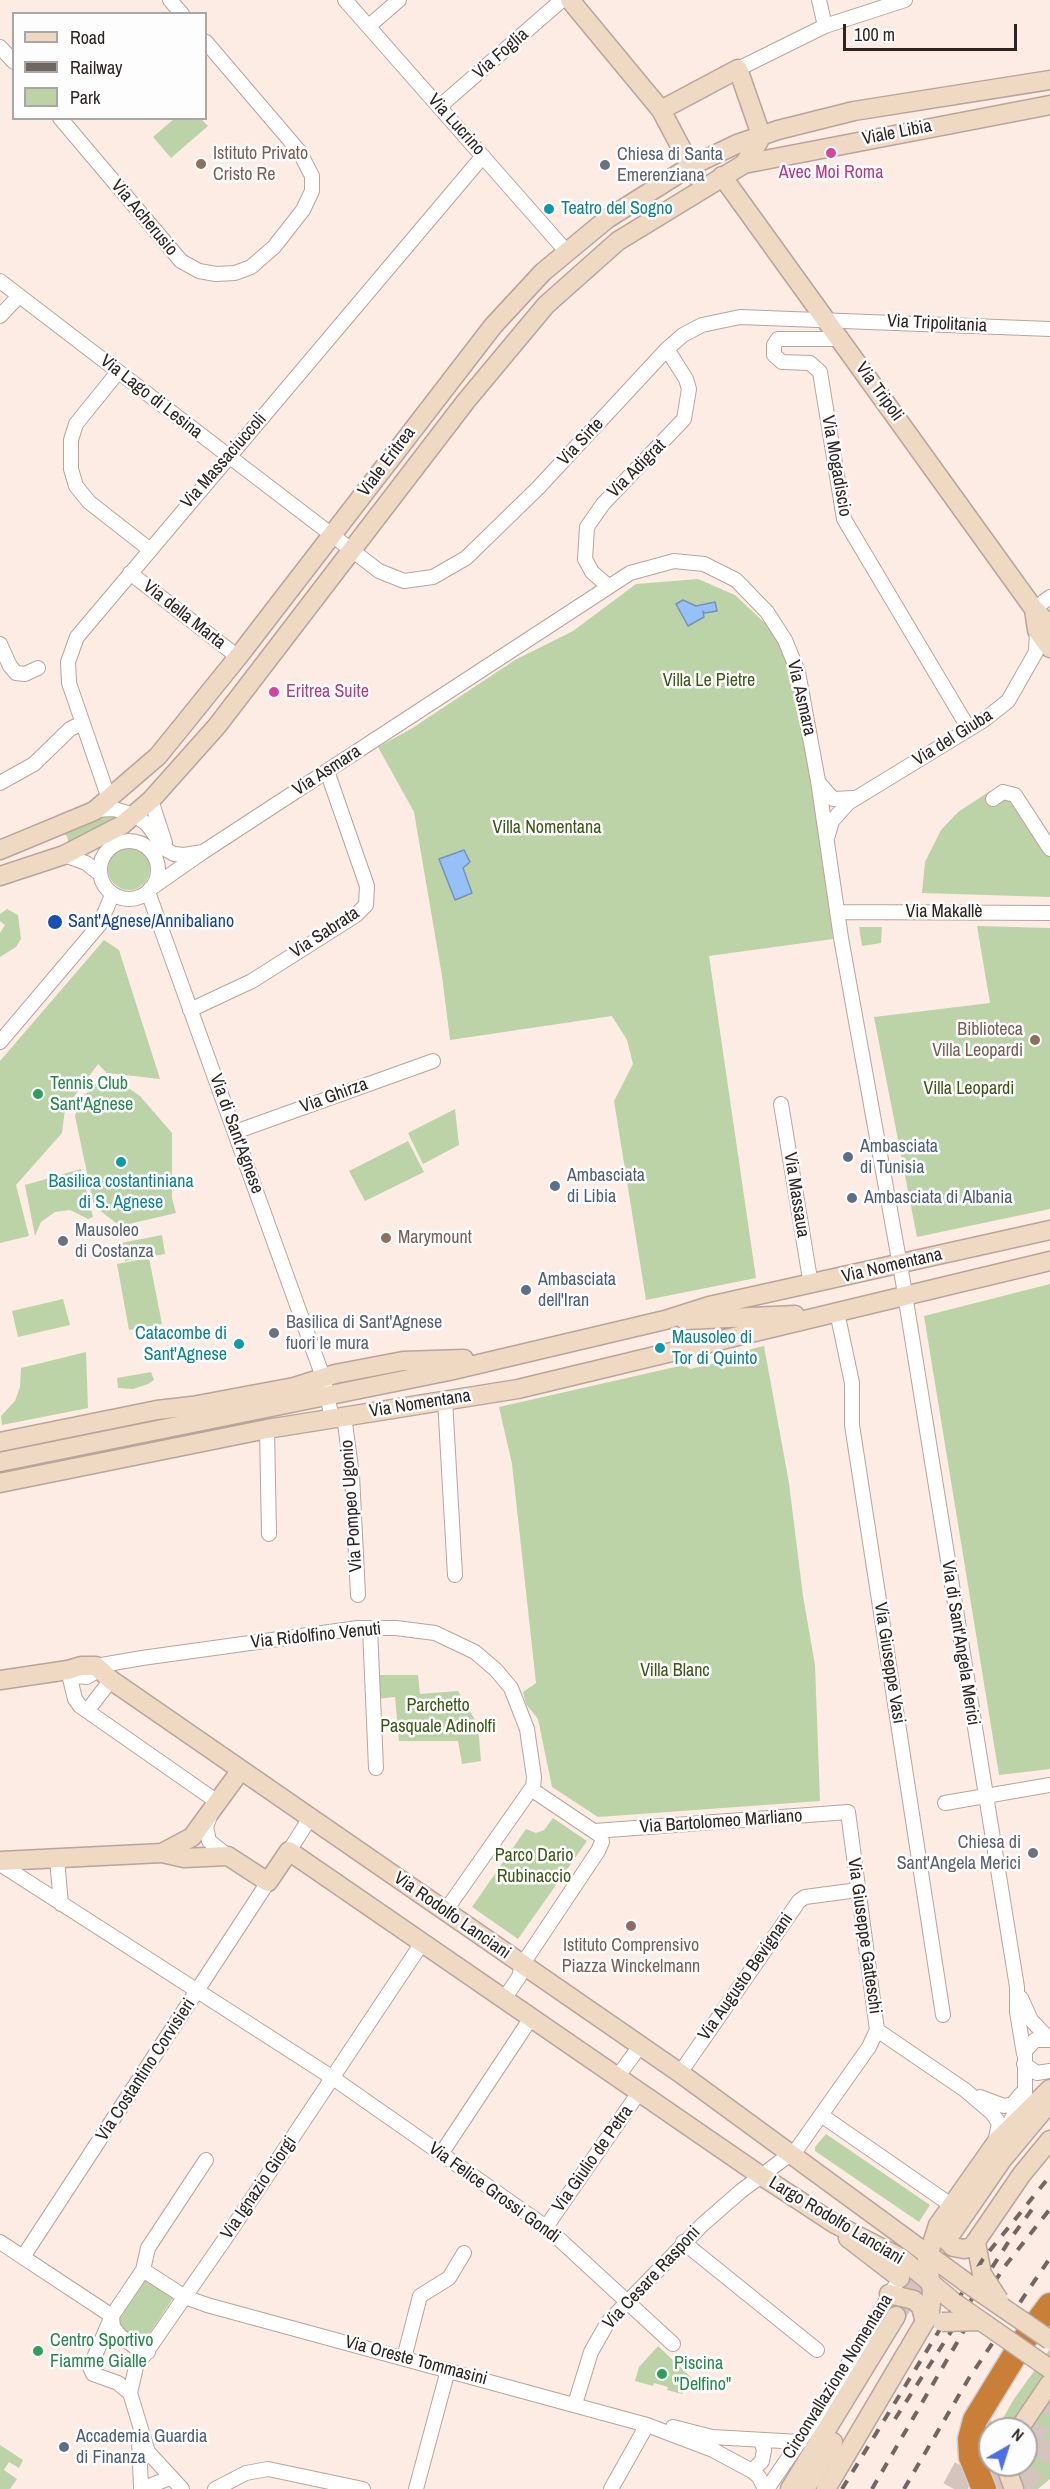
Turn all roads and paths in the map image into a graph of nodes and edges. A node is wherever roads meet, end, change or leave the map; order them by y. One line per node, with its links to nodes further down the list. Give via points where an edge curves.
1 (170, 0): 8 (street)
2 (345, 0): 9 (street, Via Lucrino)
3 (399, 0): 9 (street)
4 (562, 0): 17 (street, Via Foglia)
5 (570, 0): 18 (street)
6 (819, 0): 10 (street)
7 (905, 0): 10 (street)
8 (180, 12)
9 (369, 26): 17 (street, Via Lucrino)
10 (825, 26): 14 (street)
11 (207, 43): 19 (street, Via Acherusio, via 299,152 312,176 312,191 303,210 274,247 251,267 223,274 199,271 181,261)
12 (1, 48): 13 (street)
13 (12, 60)
14 (738, 69): 18 (street); 20 (street)
15 (1050, 80): 20 (street, Viale Libia, via 854,111)
16 (1050, 105): 22 (street, Viale Libia)
17 (439, 107): 21 (street, Via Lucrino)
18 (661, 110): 23 (street)
19 (62, 120)
20 (761, 135): 22 (street); 23 (street, Viale Libia)
21 (483, 156): 28 (street, Via Lucrino); 37 (street, Via Massaciuccoli)
22 (744, 164): 24 (street, Viale Eritrea)
23 (691, 166): 25 (street, Viale Eritrea); 26 (street)
24 (722, 176): 26 (street, Viale Eritrea); 32 (street, Via Tripoli)
25 (665, 181): 27 (street, via 676,190); 28 (street, Viale Eritrea)
26 (702, 188): 27 (street, Viale Eritrea)
27 (675, 203): 40 (street, Viale Eritrea, via 618,241 546,305 473,392)
28 (566, 251): 38 (street, Viale Eritrea, via 487,332)
29 (0, 281): 30 (street, Via Lago di Lesina)
30 (20, 296): 31 (street); 36 (street, Via Lago di Lesina)
31 (0, 315)
32 (825, 319): 33 (street, Via Tripolitania); 34 (street, Via Tripoli); 35 (street, Via Sirte, via 725,318 691,330)
33 (1050, 329)
34 (839, 339): 44 (street, Via Tripoli); 53 (street, Via Mogadiscio, via 778,339 774,356 782,362 810,363 820,372 844,519)
35 (668, 349): 40 (street, Via Sirte, via 538,488 453,568 427,579 399,580 379,572); 42 (street, Via Adigrat, via 689,389 684,419 603,504 587,527 585,559 592,572)
36 (118, 372): 37 (street, Via Lago di Lesina); 39 (street, via 76,424 71,440 71,469 76,486 89,502)
37 (228, 457): 38 (street, Via Lago di Lesina); 39 (street, Via Massaciuccoli)
38 (331, 535): 40 (street, Via Sirte); 49 (street, Viale Eritrea)
39 (149, 549): 41 (street, Via Massaciuccoli)
40 (351, 551): 57 (street, Viale Eritrea, via 231,709)
41 (130, 573): 49 (street, Via della Marta); 52 (street, Via Massaciuccoli, via 80,632 71,650 69,683)
42 (608, 586): 54 (street, Via Asmara); 55 (street, Via Asmara, via 641,569 682,561 711,566 743,586 770,616 793,658)
43 (1050, 597): 44 (street)
44 (1034, 609): 45 (street, Via Tripoli)
45 (1044, 628): 47 (street, Via Tripoli); 50 (street, Via del Giuba)
46 (0, 644): 51 (street, via 10,666 19,674)
47 (1050, 648)
48 (1050, 654): 50 (street)
49 (238, 657): 60 (street, Viale Eritrea, via 171,741)
50 (1031, 662): 53 (street, Via del Giuba, via 1008,700)
51 (38, 668)
52 (82, 723): 56 (street, via 70,729 34,764); 60 (street, Via Massaciuccoli)
53 (969, 729): 58 (street, Via del Giuba)
54 (327, 771): 68 (street, Via Asmara); 77 (street, Via Sabrata, via 367,886 365,908 252,981)
55 (818, 781): 58 (street, via 833,799); 63 (street, Via Asmara)
56 (0, 783)
57 (157, 794): 62 (street, Viale Eritrea); 66 (street)
58 (858, 797): 63 (street, Via del Giuba, via 834,817)
59 (993, 799): 67 (street, via 1003,792 1015,795)
60 (109, 800): 61 (street, Viale Eritrea)
61 (94, 811): 62 (street, via 114,809); 64 (street, Viale Eritrea)
62 (135, 815): 66 (street); 69 (street, Viale Eritrea)
63 (827, 840): 75 (street, Via Asmara)
64 (0, 849)
65 (150, 849): 66 (street); 70 (street); 71 (street, via 133,842 117,844 106,853)
66 (165, 849): 68 (street, via 184,855); 70 (street)
67 (1050, 849)
68 (202, 852): 73 (street, Via Asmara)
69 (64, 855): 71 (street, via 86,863); 72 (street, Viale Eritrea)
70 (158, 866): 73 (street)
71 (100, 874): 74 (street)
72 (0, 876)
73 (149, 891): 74 (street, via 127,899); 77 (street, Via di Sant'Agnese)
74 (112, 895): 78 (street, via 100,924)
75 (837, 912): 76 (street, Via Makallè); 84 (street, Via Asmara)
76 (1050, 913)
77 (190, 1010): 81 (street, Via di Sant'Agnese)
78 (0, 1042)
79 (433, 1061): 81 (street, Via Ghirza)
80 (781, 1104): 85 (street, Via Massaua)
81 (235, 1132): 95 (street, Via di Sant'Agnese)
82 (1050, 1230): 84 (street, Via Nomentana)
83 (1050, 1261): 86 (street, Via Nomentana)
84 (899, 1265): 85 (street, Via Nomentana); 86 (street, Via Asmara)
85 (811, 1285): 90 (street, Via Nomentana, via 709,1306)
86 (905, 1298): 87 (street, Via Nomentana); 118 (street, Via di Sant'Angela Merici)
87 (837, 1312): 88 (street, Via Nomentana); 91 (street, Via Nomentana); 138 (street, Via Giuseppe Vasi, via 852,1383 852,1425)
88 (758, 1317): 89 (street, Via Nomentana); 91 (street)
89 (708, 1319): 90 (street, Via Nomentana); 92 (street)
90 (665, 1320): 93 (street, Via Nomentana)
91 (783, 1327): 92 (street, Via Nomentana)
92 (686, 1350): 98 (street, Via Nomentana, via 540,1384)
93 (498, 1358): 94 (street, Via Nomentana, via 403,1361); 96 (street, Via Nomentana)
94 (346, 1371): 95 (street, Via Nomentana); 96 (street)
95 (323, 1377): 97 (street, Via di Sant'Agnese); 102 (street, Via Nomentana, via 294,1387)
96 (349, 1391): 97 (street, Via Nomentana); 99 (street)
97 (328, 1396): 100 (street, Via Pompeo Ugonio); 103 (street, Via Nomentana)
98 (445, 1400): 99 (street, Via Nomentana); 106 (street)
99 (380, 1411): 100 (street, Via Nomentana)
100 (338, 1417): 101 (street, Via Nomentana); 107 (street, Via Pompeo Ugonio, via 352,1475)
101 (267, 1429): 104 (street, Via Nomentana); 105 (street)
102 (0, 1442)
103 (0, 1462)
104 (0, 1483)
105 (269, 1534)
106 (455, 1575)
107 (358, 1595)
108 (370, 1628): 109 (street, Via Ridolfino Venuti); 114 (street); 117 (street, Via Ridolfino Venuti, via 405,1628 441,1635 475,1652 496,1670 511,1688 523,1713 531,1748)
109 (96, 1666): 110 (street); 112 (street, Via Rodolfo Lanciani)
110 (68, 1670): 111 (street); 113 (street, via 75,1699)
111 (0, 1680)
112 (111, 1680): 113 (street); 115 (street, Via Rodolfo Lanciani)
113 (87, 1712): 120 (street)
114 (376, 1768)
115 (242, 1770): 120 (street); 122 (street, Via Rodolfo Lanciani)
116 (1050, 1785): 118 (street)
117 (533, 1788): 123 (street); 132 (street)
118 (985, 1797): 119 (street); 135 (street, Via di Sant'Angela Merici)
119 (945, 1803)
120 (215, 1809): 125 (street, via 188,1841); 126 (street, via 206,1827 207,1837)
121 (848, 1812): 123 (street, Via Bartolomeo Marliano); 130 (street, Via Giuseppe Gatteschi)
122 (310, 1818): 124 (street); 132 (street, Via Rodolfo Lanciani)
123 (595, 1831): 134 (street, via 602,1839 598,1851)
124 (289, 1851): 129 (street); 133 (street)
125 (162, 1854): 126 (street); 127 (street)
126 (228, 1856): 129 (street)
127 (57, 1859): 128 (street); 131 (street)
128 (0, 1863): 131 (street, Via Felice Grossi Gondi)
129 (268, 1882): 136 (street, Via Costantino Corvisieri)
130 (858, 1890): 140 (street, Via Giuseppe Gatteschi); 145 (street, Via Augusto Bevignani, via 799,1901)
131 (61, 1904): 136 (street, Via Felice Grossi Gondi)
132 (446, 1910): 134 (street, Via Rodolfo Lanciani)
133 (422, 1943): 137 (street); 147 (street, Via Ignazio Giorgi)
134 (522, 1965): 137 (street); 142 (street, Via Rodolfo Lanciani)
135 (1017, 1987): 141 (street, Via di Sant'Angela Merici, via 1029,2017); 143 (street, Via di Sant'Angela Merici)
136 (198, 1991): 147 (street, Via Felice Grossi Gondi); 169 (street, Via Costantino Corvisieri)
137 (504, 1999): 139 (street)
138 (943, 2014)
139 (531, 2018): 146 (street); 157 (street)
140 (877, 2030): 150 (street); 153 (street, Via Giuseppe Gatteschi)
141 (1050, 2040): 143 (street, via 1035,2040)
142 (640, 2046): 145 (street, Via Rodolfo Lanciani); 146 (street)
143 (1024, 2059): 144 (street, via 1037,2073); 148 (street)
144 (1050, 2071)
145 (680, 2073): 158 (street, Via Rodolfo Lanciani)
146 (618, 2076): 151 (street)
147 (333, 2078): 157 (street, Via Felice Grossi Gondi); 175 (street, Via Ignazio Giorgi)
148 (1025, 2089): 150 (street, via 1013,2104 1004,2106); 155 (street, via 1022,2103)
149 (1050, 2089): 155 (street)
150 (965, 2090): 155 (street, via 998,2120)
151 (640, 2091): 160 (street); 162 (street, Via Giulio de Petra)
152 (1050, 2102): 164 (street, via 1002,2160)
153 (822, 2115): 158 (street, Largo Rodolfo Lanciani); 161 (street)
154 (1050, 2120): 164 (street)
155 (998, 2140): 161 (street)
156 (1050, 2140): 164 (street, via 1017,2181)
157 (441, 2154): 162 (street, Via Felice Grossi Gondi)
158 (792, 2154): 160 (street, Largo Rodolfo Lanciani); 163 (street, Largo Rodolfo Lanciani)
159 (206, 2160): 170 (street, via 148,2248)
160 (761, 2175): 166 (street, Via Cesare Rasponi); 171 (street, Largo Rodolfo Lanciani, via 834,2223 877,2244)
161 (951, 2205): 164 (street)
162 (546, 2227): 176 (street, Via Felice Grossi Gondi)
163 (897, 2231): 164 (street); 168 (street, Largo Rodolfo Lanciani)
164 (956, 2236): 168 (street); 172 (street)
165 (0, 2242): 169 (street)
166 (683, 2242): 176 (street, Via Cesare Rasponi); 183 (street)
167 (464, 2253): 185 (street, via 448,2278 420,2296)
168 (927, 2254): 171 (street); 172 (street, Largo Rodolfo Lanciani); 173 (street)
169 (23, 2257): 178 (street)
170 (143, 2270): 175 (street, Via Oreste Tommasini); 178 (street)
171 (906, 2273): 173 (street, Largo Rodolfo Lanciani); 174 (street, Circonvallazione Nomentana)
172 (975, 2279): 181 (street, bridge, via 1005,2308)
173 (932, 2285): 179 (street, Largo Rodolfo Lanciani, bridge); 180 (street, via 932,2305)
174 (889, 2294): 180 (street, via 914,2300 921,2307); 197 (street, Circonvallazione Nomentana)
175 (185, 2297): 184 (street, Via Ignazio Giorgi); 185 (street, Via Oreste Tommasini)
176 (627, 2301): 182 (street, Via Felice Grossi Gondi); 190 (street, Via Cesare Rasponi, via 594,2345)
177 (1050, 2305): 210 (highway, via 975,2420 971,2457)
178 (112, 2316): 184 (street, via 118,2335); 189 (street, via 90,2367 93,2374 118,2383)
179 (981, 2321): 180 (street, bridge); 186 (street, Largo Rodolfo Lanciani, bridge)
180 (913, 2322): 207 (street, Circonvallazione Nomentana); 208 (street, Circonvallazione Nomentana); 209 (street)
181 (1050, 2338): 191 (highway)
182 (673, 2344)
183 (817, 2350)
184 (148, 2352): 189 (street, Via Ignazio Giorgi, via 136,2367)
185 (404, 2358): 187 (street, Via Oreste Tommasini)
186 (1050, 2369)
187 (448, 2370): 190 (street, Via Oreste Tommasini); 204 (street)
188 (1050, 2383): 192 (street)
189 (130, 2393): 193 (street)
190 (576, 2404): 194 (street, Via Oreste Tommasini)
191 (993, 2417)
192 (1026, 2417)
193 (138, 2423): 199 (street, via 150,2455); 200 (street)
194 (647, 2425): 196 (street, Via Oreste Tommasini, via 665,2426); 205 (street)
195 (761, 2441): 196 (street); 197 (street); 198 (street, via 762,2461)
196 (710, 2442): 198 (street)
197 (800, 2442): 206 (street, Circonvallazione Nomentana)
198 (752, 2471): 206 (street)
199 (170, 2478): 200 (street); 201 (street)
200 (141, 2488)
201 (182, 2489)
202 (215, 2489): 203 (street, via 246,2473 268,2469)
203 (363, 2489)
204 (416, 2489)
205 (611, 2489)
206 (766, 2489)
207 (790, 2489)
208 (805, 2489)
209 (826, 2489)
210 (984, 2489)

